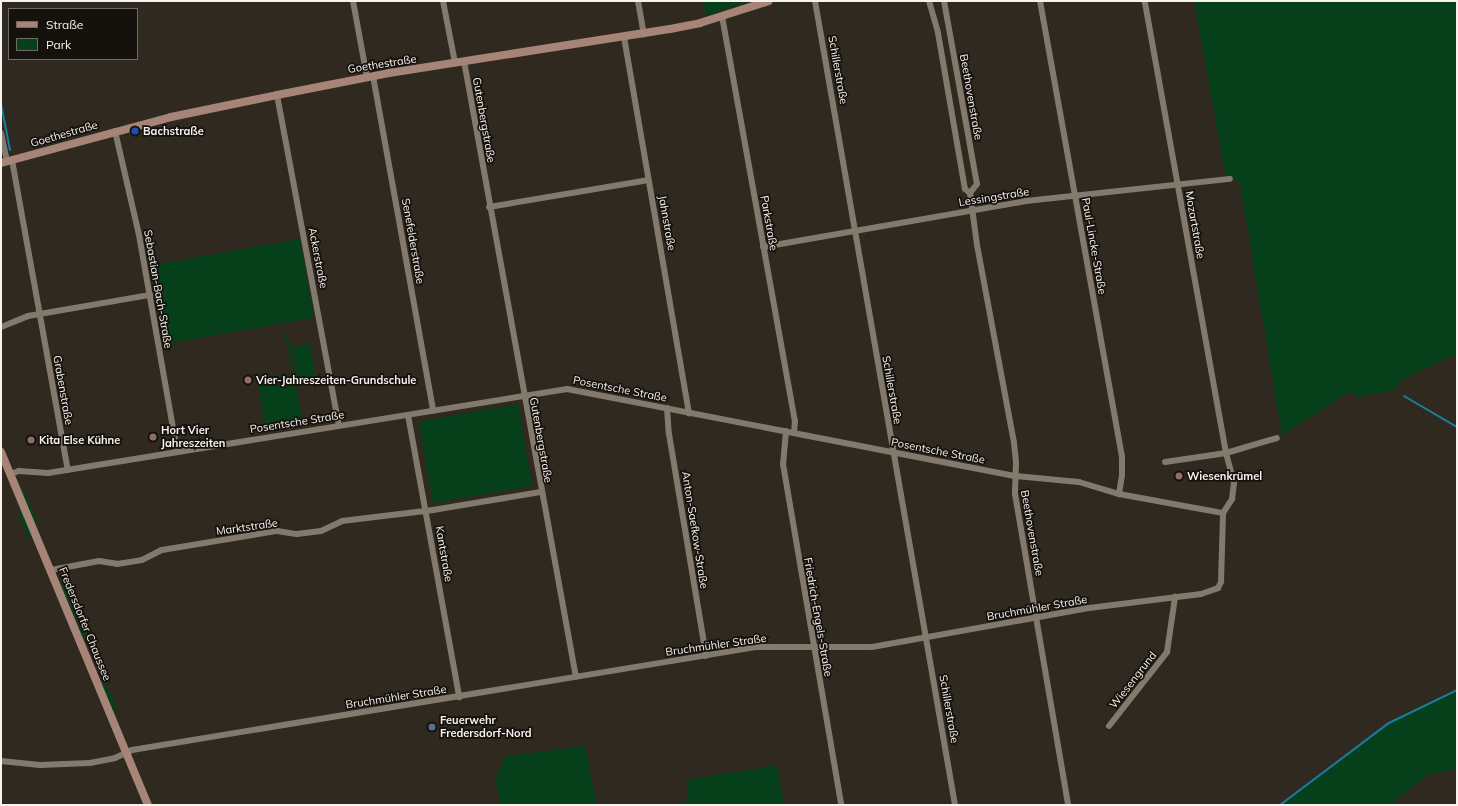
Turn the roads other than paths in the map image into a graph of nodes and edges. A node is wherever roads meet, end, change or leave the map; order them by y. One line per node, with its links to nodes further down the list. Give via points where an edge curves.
1 (353, 1): 15 (street, Senefelderstraße)
2 (443, 1): 14 (street)
3 (638, 1): 11 (street)
4 (769, 1): 10 (street, Goethestraße)
5 (815, 1): 27 (street, Schillerstraße)
6 (929, 1): 23 (street, Beethovenstraße, via 938,33 966,189)
7 (944, 1): 23 (street, Beethovenstraße, via 977,184)
8 (1040, 1): 24 (street, Paul-Lincke-Straße)
9 (1145, 1): 22 (street, Mozartstraße)
10 (722, 16): 11 (street, Goethestraße); 28 (street, Parkstraße)
11 (644, 34): 12 (street, Goethestraße)
12 (624, 37): 13 (street, Goethestraße); 21 (street, Jahnstraße)
13 (464, 61): 14 (street, Goethestraße); 25 (street, Gutenbergstraße)
14 (455, 63): 15 (street, Goethestraße)
15 (370, 76): 16 (street, Goethestraße); 34 (street, Senefelderstraße)
16 (277, 95): 17 (street, Goethestraße); 37 (street, Ackerstraße)
17 (115, 132): 19 (street, Goethestraße); 29 (street, Sebastian-Bach-Straße, via 131,195)
18 (1, 133): 19 (street, Grabenstraße)
19 (7, 162): 30 (street, Grabenstraße)
20 (1230, 179): 22 (street, Lessingstraße)
21 (649, 180): 25 (street); 35 (street, Jahnstraße)
22 (1178, 186): 24 (street, Lessingstraße); 44 (street, Mozartstraße)
23 (970, 193): 26 (street, Beethovenstraße)
24 (1075, 196): 26 (street, Lessingstraße); 50 (street, Paul-Lincke-Straße, via 1122,456)
25 (489, 207): 32 (street, Gutenbergstraße)
26 (972, 210): 27 (street, Lessingstraße); 48 (street, Beethovenstraße, via 1014,442)
27 (855, 230): 28 (street, Lessingstraße); 43 (street, Schillerstraße)
28 (763, 247): 39 (street, Parkstraße, via 795,421)
29 (150, 295): 30 (street); 41 (street, Sebastian-Bach-Straße)
30 (40, 314): 31 (street); 46 (street, Grabenstraße)
31 (1, 327)
32 (524, 396): 33 (street, Posentsche Straße, via 567,389); 34 (street, Posentsche Straße); 49 (street, Gutenbergstraße)
33 (667, 408): 35 (street, Posentsche Straße); 58 (street, Anton-Saefkow-Straße, via 669,434)
34 (433, 410): 36 (street, Posentsche Straße)
35 (689, 413): 38 (street, Posentsche Straße)
36 (408, 415): 37 (street, Posentsche Straße); 51 (street, Kantstraße)
37 (339, 425): 41 (street, Posentsche Straße)
38 (786, 431): 39 (street, Posentsche Straße); 57 (street, Friedrich-Engels-Straße, via 783,464)
39 (794, 433): 43 (street, Posentsche Straße)
40 (1277, 438): 44 (street)
41 (177, 451): 46 (street, Posentsche Straße)
42 (1, 452): 47 (street, Fredersdorfer Chaussee)
43 (893, 452): 48 (street, Posentsche Straße); 56 (street, Schillerstraße)
44 (1226, 453): 45 (street); 52 (street, Bruchmühler Straße, via 1232,470 1234,494)
45 (1165, 462)
46 (68, 470): 47 (street, Posentsche Straße, via 48,473)
47 (6, 471): 53 (street, Fredersdorfer Chaussee)
48 (1015, 476): 50 (street, Posentsche Straße, via 1079,482); 55 (street, Beethovenstraße, via 1015,494)
49 (540, 492): 51 (street, Marktstraße); 59 (street, Gutenbergstraße)
50 (1119, 494): 52 (street, Posentsche Straße)
51 (426, 511): 53 (street, Marktstraße, via 342,520 326,529 297,534 277,531 162,550 142,560 118,564 99,561); 60 (street, Kantstraße)
52 (1223, 513): 54 (street, Bruchmühler Straße, via 1221,582 1218,588 1201,594)
53 (51, 570): 62 (street, Fredersdorfer Chaussee)
54 (1175, 597): 55 (street, Bruchmühler Straße, via 1088,608); 61 (street, Wiesengrund, via 1167,652)
55 (1036, 618): 56 (street, Bruchmühler Straße); 67 (street, Beethovenstraße)
56 (926, 637): 57 (street, Bruchmühler Straße, via 872,647); 66 (street, Schillerstraße)
57 (814, 648): 58 (street, Bruchmühler Straße, via 756,647); 65 (street, Friedrich-Engels-Straße)
58 (706, 656): 59 (street, Bruchmühler Straße)
59 (576, 677): 60 (street, Bruchmühler Straße)
60 (458, 697): 62 (street, Bruchmühler Straße)
61 (1109, 726)
62 (126, 753): 63 (street, Bruchmühler Straße, via 90,763 40,765); 64 (street, Fredersdorfer Chaussee)
63 (1, 761)
64 (148, 805)
65 (841, 805)
66 (955, 805)
67 (1068, 805)

